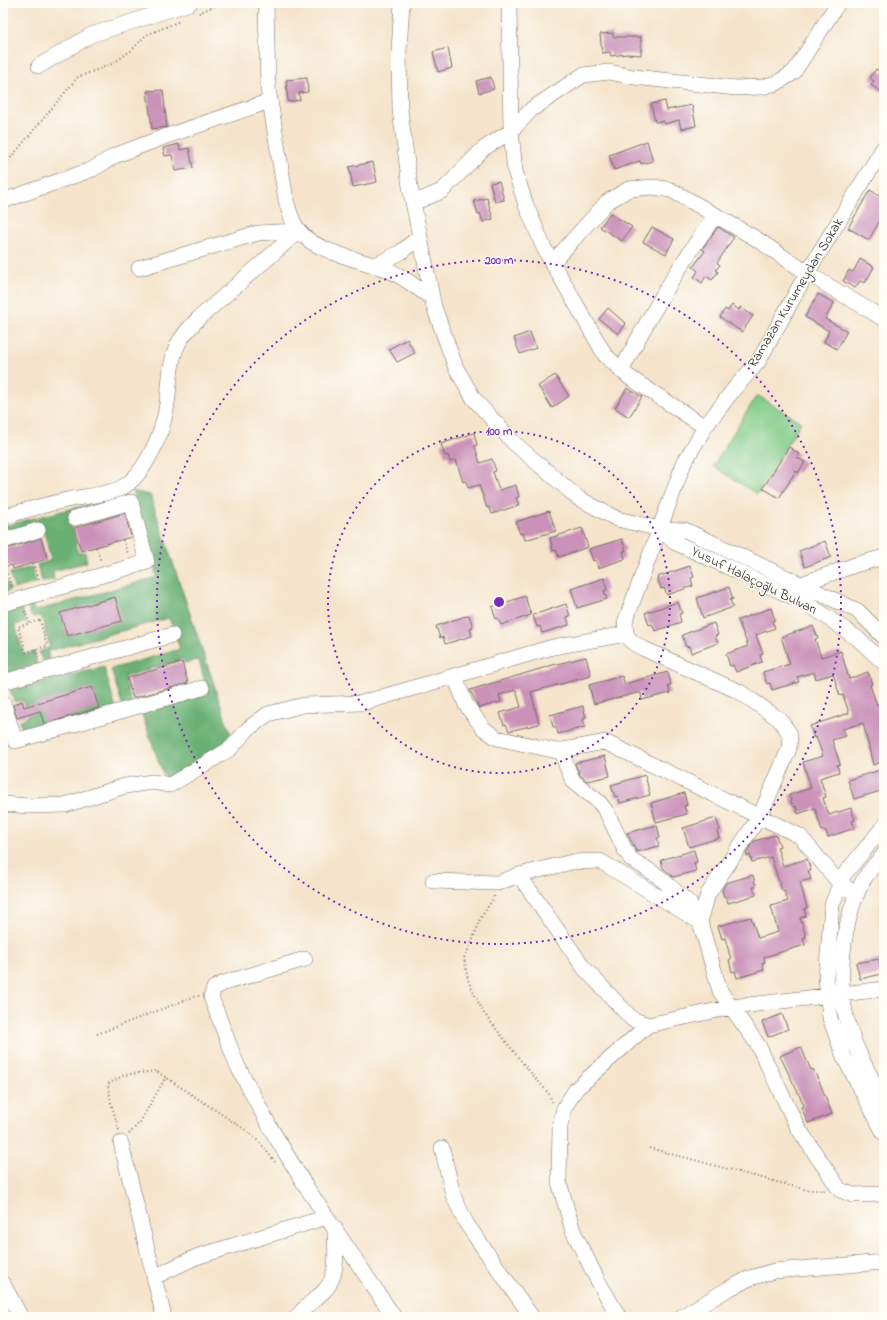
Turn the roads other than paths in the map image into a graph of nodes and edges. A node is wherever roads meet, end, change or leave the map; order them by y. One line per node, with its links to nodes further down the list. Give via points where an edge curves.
1 (266, 3): 7 (street)
2 (402, 3): 11 (street, Yusuf Halaçoğlu Bulvarı, via 399,51 400,110)
3 (509, 3): 8 (street)
4 (838, 3): 8 (street, via 794,72 777,83 762,88 736,88 609,72 582,75 532,109)
5 (193, 9): 6 (street, via 91,35)
6 (39, 66)
7 (270, 101): 10 (street, via 164,137 114,156 93,169); 13 (street, via 286,200 291,218)
8 (511, 131): 11 (street, via 483,149 442,191); 15 (street, via 515,171 526,205)
9 (884, 147): 18 (street, Ramazan Kurumeydan Sokak)
10 (3, 201)
11 (413, 203): 14 (street, Yusuf Halaçoğlu Bulvarı)
12 (716, 216): 15 (street, via 671,190 654,187 629,189 607,202); 18 (street, via 755,238); 21 (street, via 691,249 642,329)
13 (299, 231): 16 (street, via 311,242); 17 (street, via 258,233); 23 (street, via 186,332 178,344 171,370 164,420 152,450 140,472 131,482 119,489)
14 (419, 237): 16 (street, via 401,252); 19 (street, Yusuf Halaçoğlu Bulvarı)
15 (552, 263): 21 (street, via 605,356)
16 (374, 266): 19 (street, via 389,270)
17 (139, 268)
18 (807, 273): 20 (street); 22 (street, Ramazan Kurumeydan Sokak, via 758,362)
19 (432, 298): 26 (street, Yusuf Halaçoğlu Bulvarı, via 456,368 474,399 513,442 578,498 617,519)
20 (884, 320)
21 (621, 371): 22 (street)
22 (705, 427): 26 (street, Ramazan Kurumeydan Sokak, via 684,463)
23 (3, 517)
24 (74, 518): 30 (street, via 131,502 147,562)
25 (38, 530): 27 (street)
26 (660, 530): 29 (street, Yusuf Halaçoğlu Bulvarı, via 684,530); 31 (street, Ramazan Kurumeydan Sokak, via 625,622); 34 (street, Yusuf Halaçoğlu Bulvarı, via 674,542 808,604 857,638)
27 (3, 541)
28 (884, 557): 29 (street)
29 (801, 584): 33 (street, Yusuf Halaçoğlu Bulvarı, via 858,611)
30 (9, 602)
31 (626, 634): 35 (street, via 553,647); 41 (street, via 632,642 642,648 740,692 780,719 790,734 789,749)
32 (172, 635): 36 (street)
33 (884, 637)
34 (884, 663)
35 (455, 677): 39 (street, via 466,705 483,728 497,738); 40 (street, via 362,703 304,705 268,714 249,728 230,749 170,785 152,782 125,786 65,805)
36 (3, 682)
37 (202, 688): 38 (street, via 15,741)
38 (3, 702)
39 (562, 750): 41 (street, via 605,742); 48 (street, via 573,781 606,811 631,859 658,876 689,903)
40 (3, 804)
41 (760, 816): 46 (street, via 800,836); 48 (street, via 708,894)
42 (884, 826): 46 (street, via 843,876)
43 (884, 854): 47 (street, via 864,880)
44 (519, 875): 45 (street, via 495,883); 48 (street, via 572,862 600,861); 54 (street, via 584,968 632,1019)
45 (433, 881)
46 (840, 884): 47 (street); 52 (street, via 832,904)
47 (857, 894): 51 (street, via 841,964)
48 (700, 922): 53 (street, via 720,991)
49 (305, 959): 60 (street, via 224,983 214,988 211,997 237,1066 301,1178)
50 (884, 989): 51 (street)
51 (843, 994): 52 (street); 55 (street, via 845,1012 858,1049)
52 (827, 996): 53 (street); 56 (street, via 830,1018 844,1057)
53 (732, 1007): 54 (street); 59 (street, via 758,1045 798,1128 840,1190 853,1195)
54 (648, 1025): 69 (street, via 576,1089 564,1108 560,1126 559,1182 573,1231)
55 (884, 1101)
56 (884, 1133)
57 (121, 1143): 62 (street)
58 (442, 1148): 68 (street, via 453,1195 466,1223)
59 (884, 1194)
60 (331, 1222): 62 (street, via 196,1258); 66 (street, via 334,1277 325,1290); 67 (street)
61 (884, 1262): 70 (street, via 774,1271 728,1288)
62 (154, 1277): 65 (street)
63 (3, 1284): 64 (street)
64 (20, 1317)
65 (164, 1317)
66 (297, 1317)
67 (394, 1317)
68 (532, 1317)
69 (620, 1317)
70 (681, 1317)

